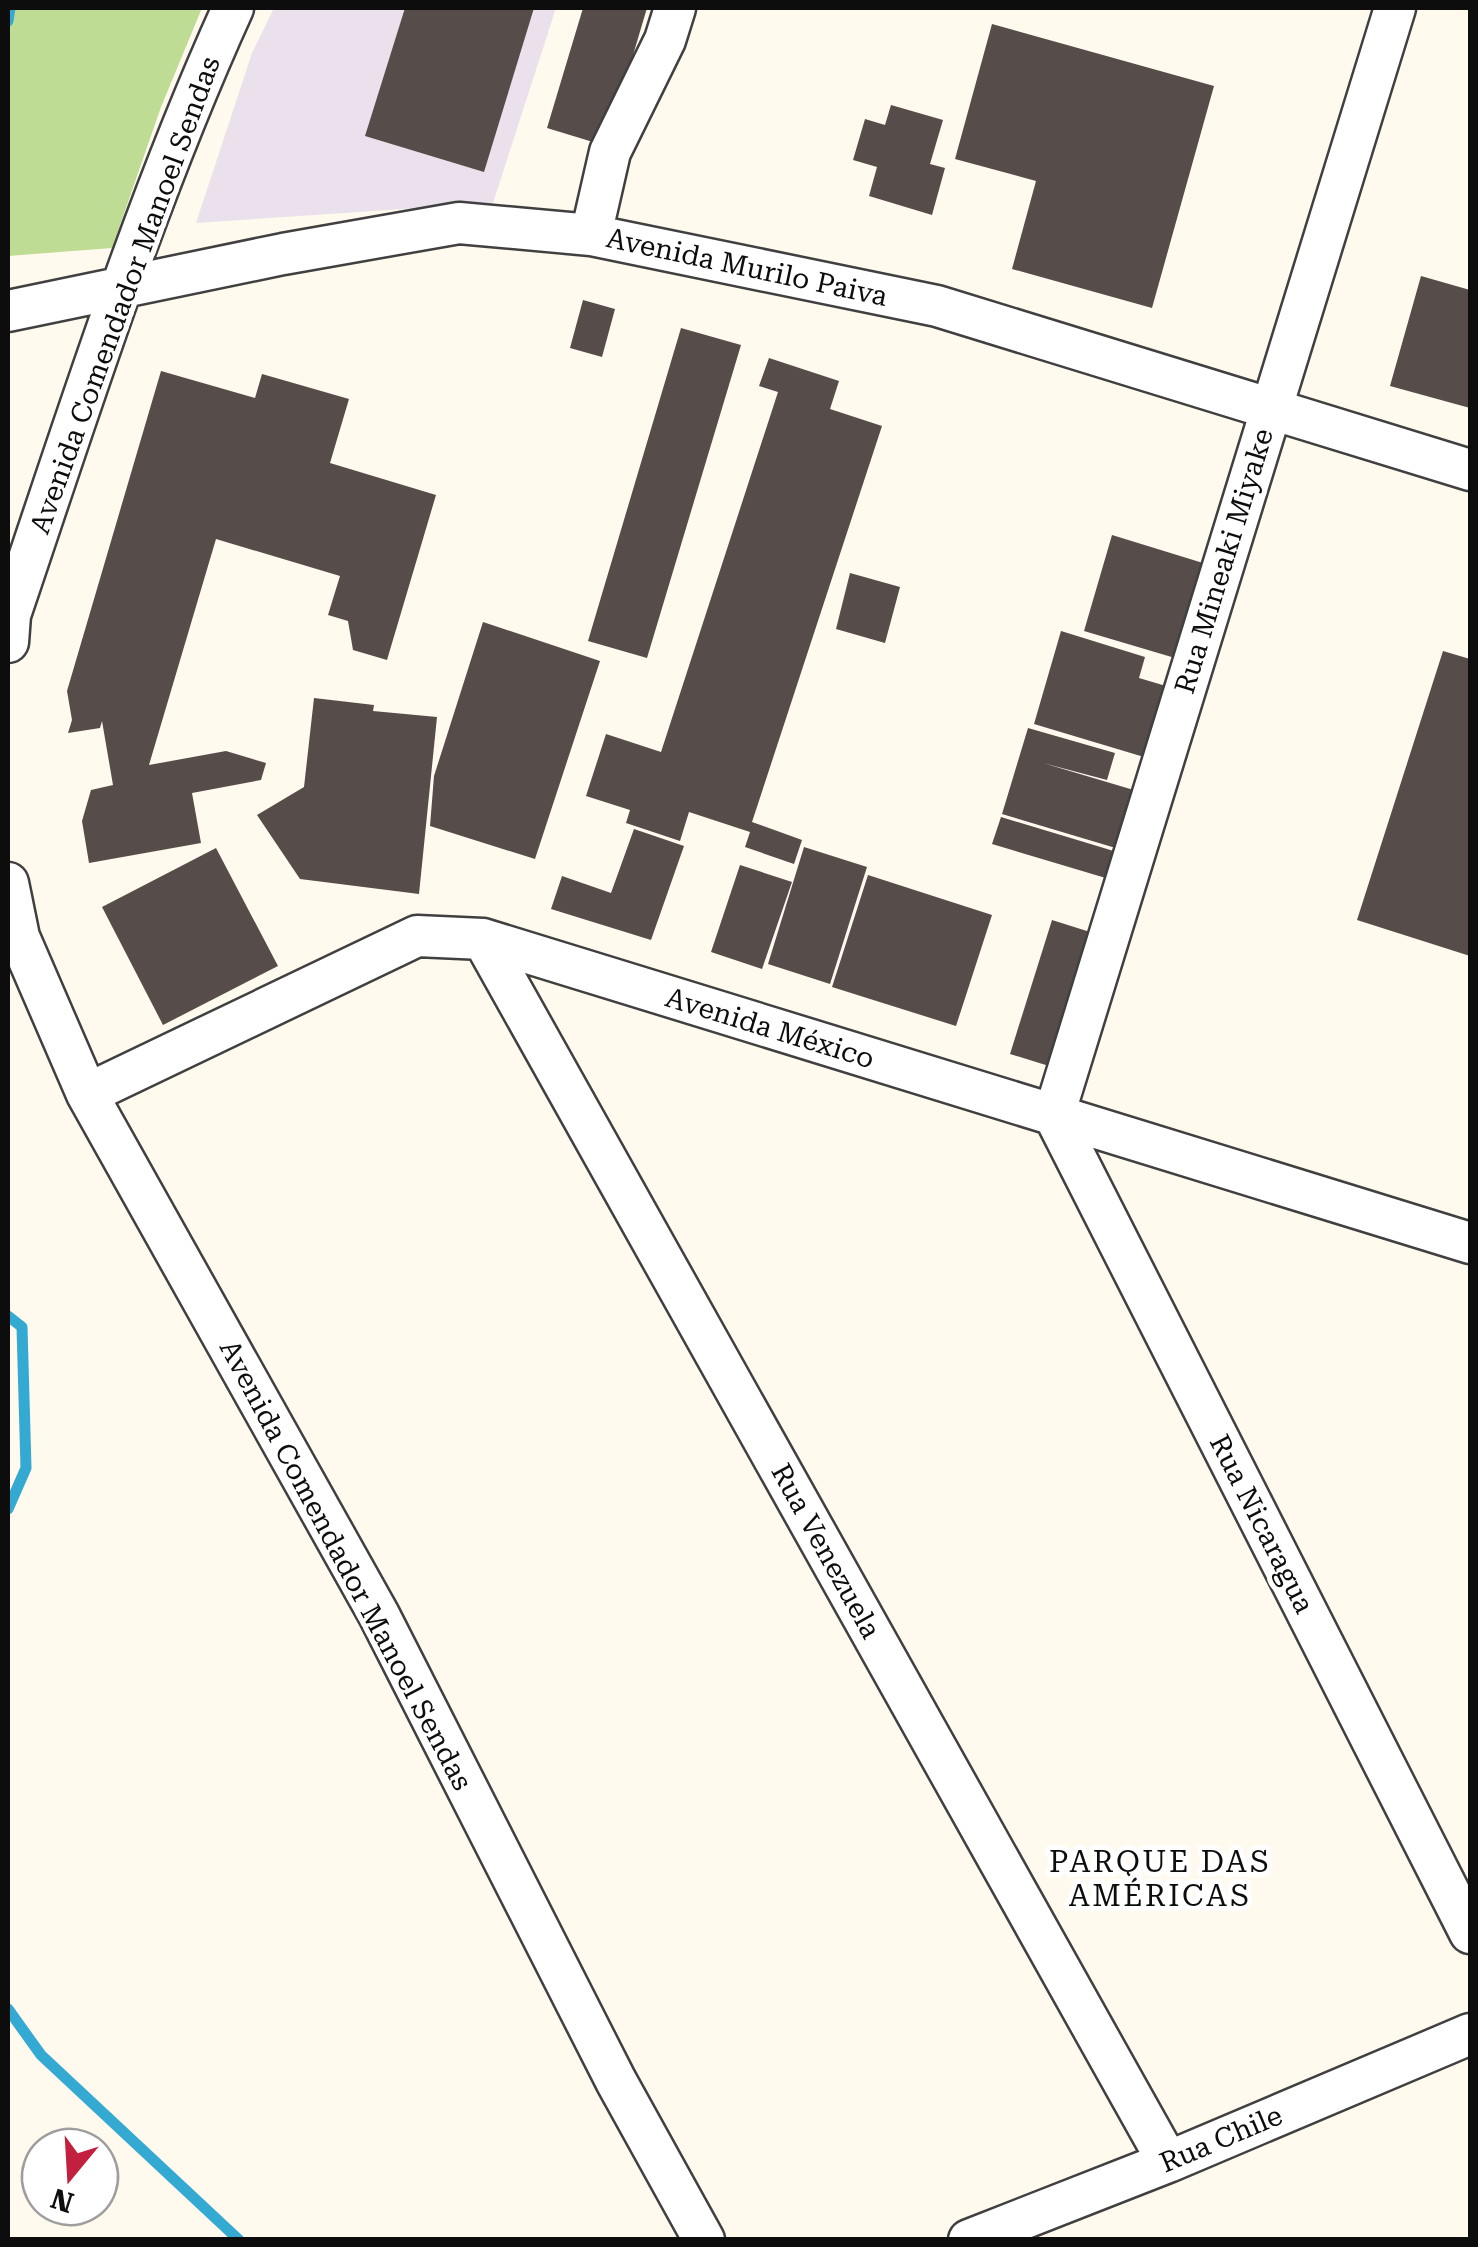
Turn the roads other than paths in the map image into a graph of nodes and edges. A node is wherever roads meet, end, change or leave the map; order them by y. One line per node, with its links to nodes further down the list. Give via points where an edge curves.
1 (233, 8): 5 (street, Avenida Comendador Manoel Sendas, via 194,92)
2 (675, 8): 4 (street, via 610,152)
3 (1395, 8): 7 (street, Rua Mineaki Miyake)
4 (592, 235): 5 (street, Avenida Murilo Paiva, via 459,224); 7 (street, Avenida Murilo Paiva, via 937,306)
5 (121, 288): 6 (street, Avenida Murilo Paiva); 9 (street, Avenida Comendador Manoel Sendas, via 10,615)
6 (8, 312)
7 (1272, 408): 8 (street, Avenida Murilo Paiva); 13 (street, Rua Mineaki Miyake)
8 (1470, 470)
9 (8, 642)
10 (8, 883): 12 (street, Avenida Comendador Manoel Sendas, via 19,937)
11 (484, 940): 12 (street, Avenida México, via 418,936); 13 (street, Avenida México); 17 (street, Rua Venezuela)
12 (87, 1094): 18 (street, Avenida Comendador Manoel Sendas, via 379,1615)
13 (1054, 1115): 14 (street, Avenida México); 15 (street, Rua Nicaragua)
14 (1470, 1244)
15 (1470, 1933)
16 (1470, 2034): 17 (street, Rua Chile)
17 (1168, 2162): 19 (street, Rua Chile)
18 (704, 2240)
19 (969, 2240)

